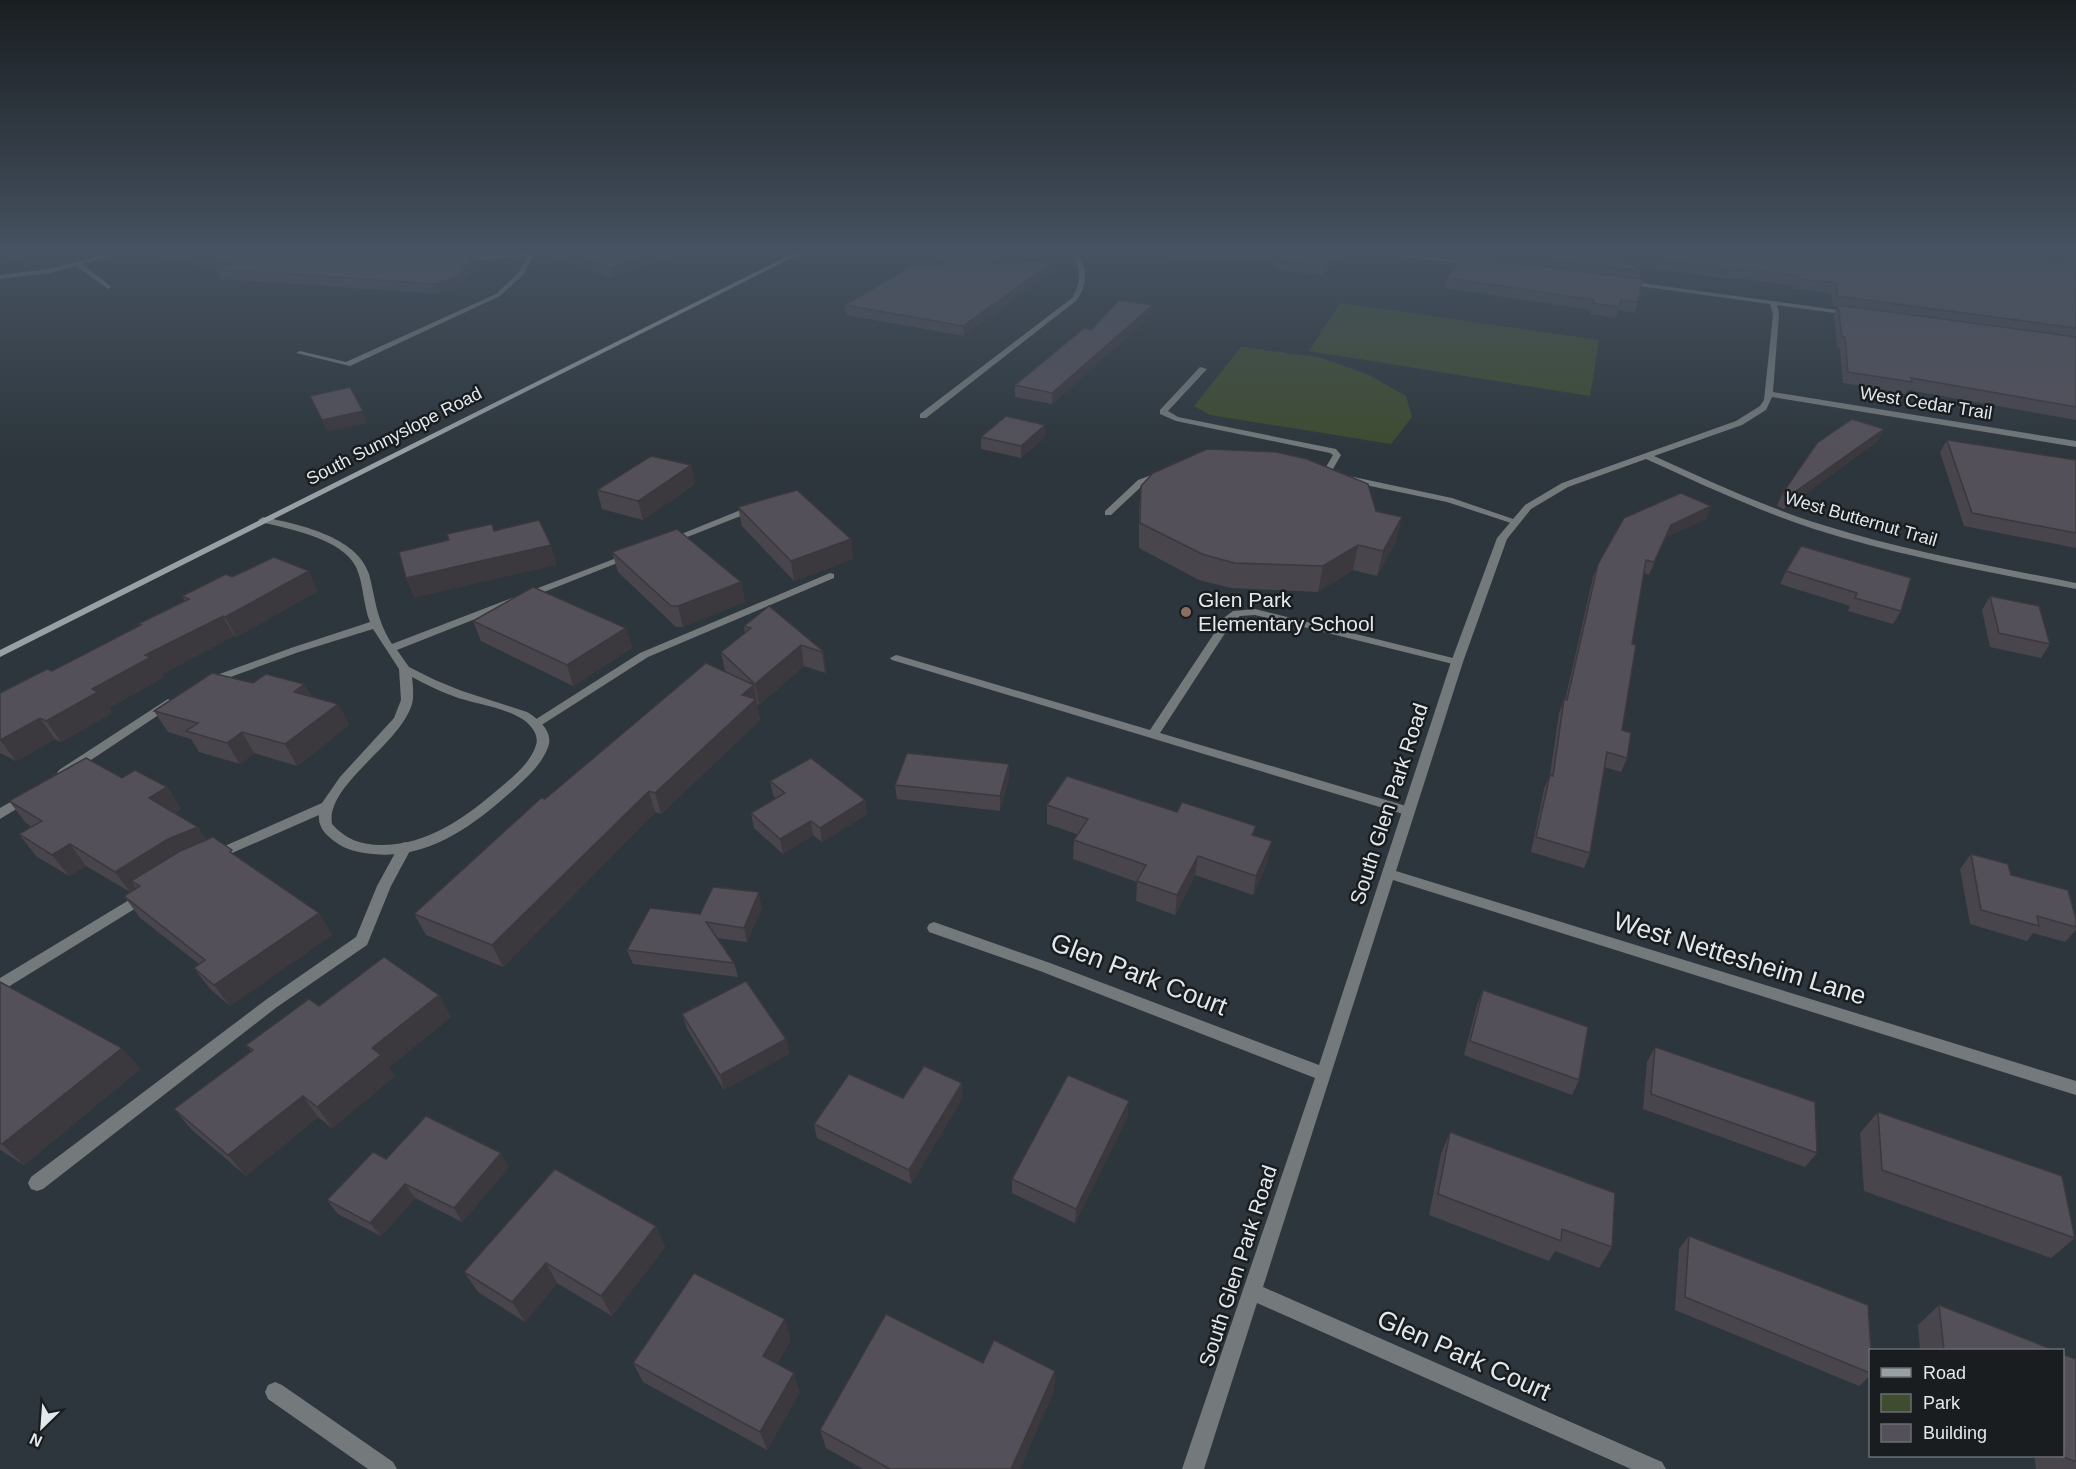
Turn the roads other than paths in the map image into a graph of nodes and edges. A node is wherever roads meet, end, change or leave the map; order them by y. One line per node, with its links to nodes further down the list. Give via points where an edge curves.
1 (446, 319): 5 (street, via 347,364)
2 (667, 319): 16 (street, South Sunnyslope Road)
3 (1049, 319): 8 (street)
4 (1776, 319): 7 (street)
5 (300, 353)
6 (1203, 369): 13 (street, via 1163,412 1333,451 1337,455)
7 (1770, 394): 9 (street, West Cedar Trail); 10 (street, South Glen Park Road, via 1763,408 1739,423)
8 (923, 416)
9 (2076, 444)
10 (1646, 456): 17 (street, South Glen Park Road, via 1565,485 1528,507); 21 (street, West Butternut Trail, via 1820,528 1921,554)
11 (1173, 470): 15 (street, via 1141,482)
12 (1316, 472): 13 (street)
13 (1326, 474): 17 (street, via 1449,500)
14 (766, 503): 18 (street)
15 (1108, 513)
16 (263, 520): 22 (street, via 320,537 342,548 360,564); 24 (street, South Sunnyslope Road)
17 (1514, 521): 26 (street, South Glen Park Road, via 1502,538)
18 (656, 546)
19 (645, 550): 23 (street)
20 (830, 576): 30 (street, via 644,655)
21 (2076, 586)
22 (376, 624): 23 (street); 28 (street)
23 (391, 648): 27 (street)
24 (0, 654)
25 (896, 658): 31 (street)
26 (1456, 662): 31 (street, via 1255,612 1238,613 1229,619); 35 (street, South Glen Park Road)
27 (405, 669): 30 (street, via 459,695); 34 (street, via 408,692 395,725 331,794)
28 (197, 687)
29 (178, 697): 32 (street)
30 (536, 723): 37 (street, via 543,744 522,775 452,832)
31 (1153, 735): 35 (street)
32 (53, 779)
33 (33, 792): 36 (street)
34 (325, 807): 37 (street, via 325,822 336,837 353,847); 38 (street)
35 (1408, 811): 39 (street, South Glen Park Road)
36 (0, 814)
37 (405, 848): 45 (street, via 384,886 362,941 272,1003)
38 (200, 862)
39 (1389, 873): 43 (street, South Glen Park Road); 44 (street, West Nettesheim Lane)
40 (153, 890): 42 (street)
41 (933, 928): 43 (street, Glen Park Court)
42 (0, 986)
43 (1324, 1074): 46 (street, South Glen Park Road)
44 (2076, 1088)
45 (36, 1183)
46 (1251, 1291): 49 (street, South Glen Park Road); 50 (street, Glen Park Court)
47 (275, 1392): 48 (street)
48 (386, 1469)
49 (1193, 1469)
50 (1655, 1469)

